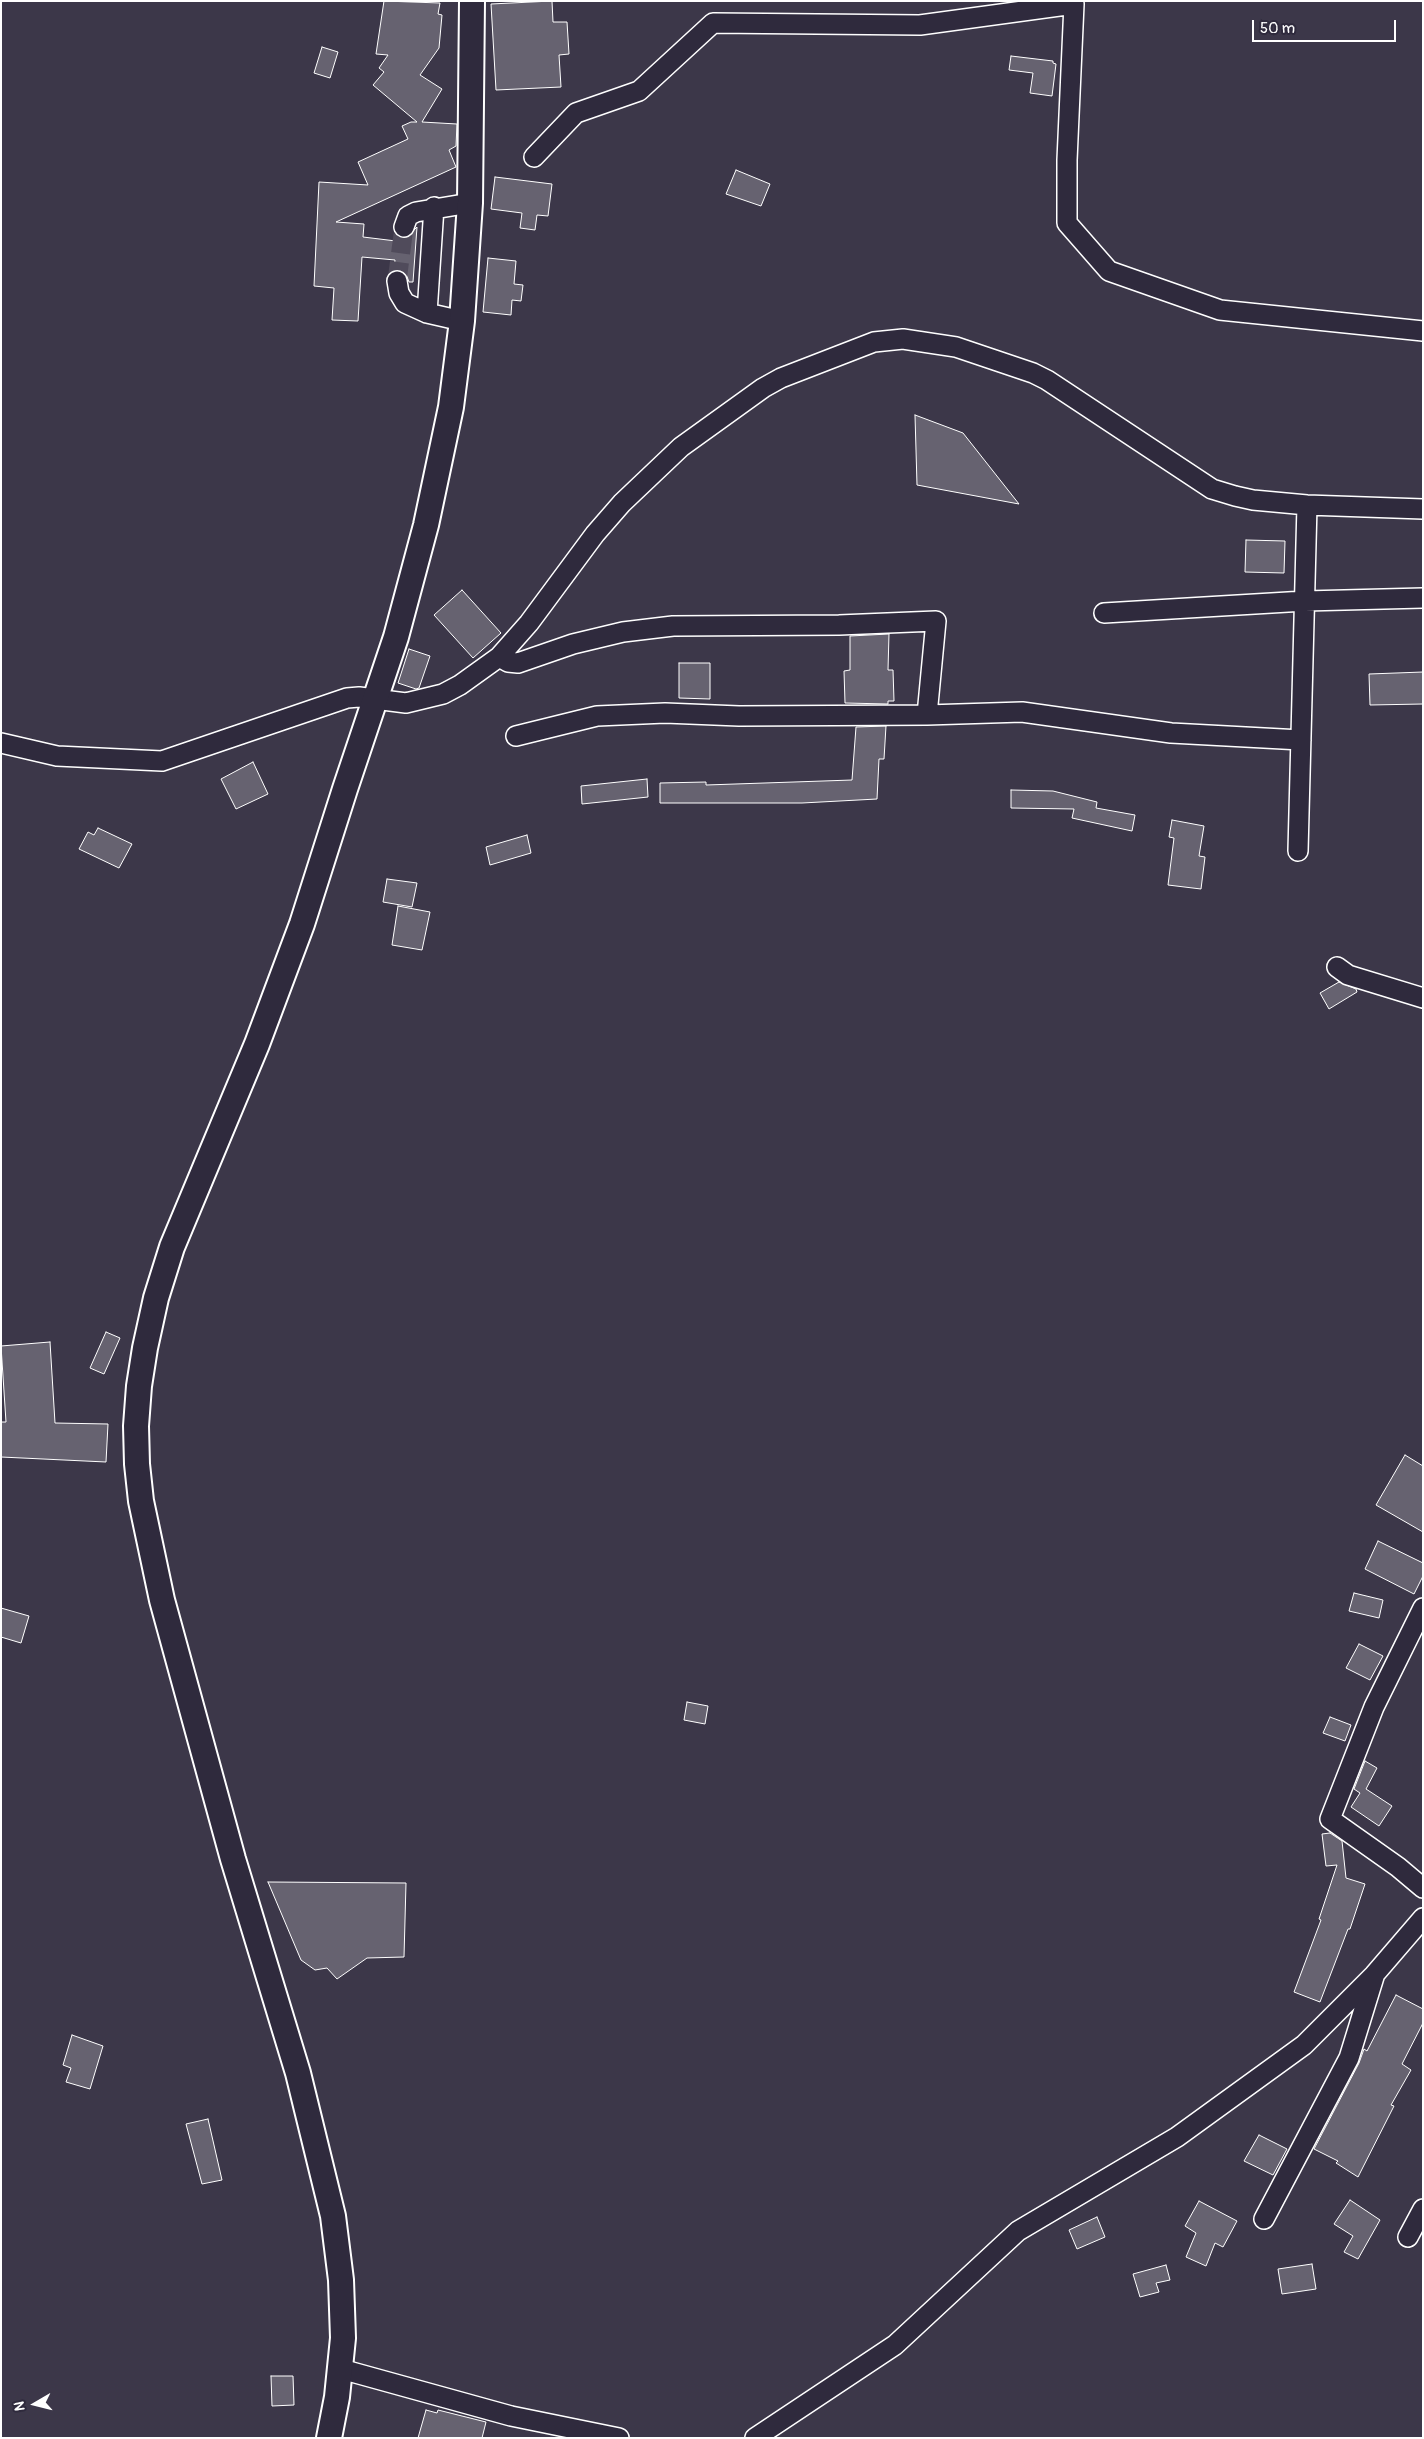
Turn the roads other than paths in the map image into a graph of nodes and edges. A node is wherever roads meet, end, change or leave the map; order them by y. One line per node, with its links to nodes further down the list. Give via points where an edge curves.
1 (472, 1): 3 (main road)
2 (534, 157): 9 (street, via 576,113 639,91 713,23 920,25 1074,4 1067,223 1109,271 1220,310)
3 (470, 203): 4 (street); 8 (main road)
4 (434, 207): 5 (street, via 408,216); 7 (street)
5 (404, 226)
6 (397, 281): 7 (street, via 405,304)
7 (427, 313): 8 (street)
8 (462, 321): 16 (main road, via 439,467 411,586)
9 (1423, 331)
10 (1307, 505): 11 (street); 13 (street); 15 (street, via 1253,500 1212,489 1032,373 956,347 903,339 874,342 780,378 681,447 622,503 595,534 529,623)
11 (1423, 509)
12 (1423, 598): 13 (street)
13 (1306, 601): 14 (street); 19 (street)
14 (1104, 613)
15 (499, 657): 16 (street, via 460,685 429,698 406,703); 17 (street, via 518,663 573,644 623,632 673,626 936,621)
16 (375, 700): 20 (street, via 359,697 329,703 162,761 57,756); 31 (main road, via 281,984 172,1247 145,1348 136,1426 141,1501 162,1600 233,1859 300,2081 333,2216 341,2280)
17 (927, 715): 18 (street, via 665,713 597,716); 19 (street, via 1022,712 1171,733)
18 (516, 736)
19 (1302, 740): 21 (street)
20 (1, 743)
21 (1298, 850)
22 (1336, 967): 23 (street, via 1348,975)
23 (1423, 998)
24 (1423, 1608): 25 (street, via 1374,1707 1330,1819)
25 (1423, 1888)
26 (1423, 1918): 27 (street)
27 (1374, 1976): 29 (street, via 1349,2058); 34 (street, via 1304,2045 1177,2136 1018,2231 895,2345)
28 (1423, 2209): 30 (street)
29 (1264, 2219)
30 (1408, 2237)
31 (341, 2369): 32 (main road); 33 (street, via 510,2416)
32 (329, 2438)
33 (619, 2438)
34 (755, 2438)

